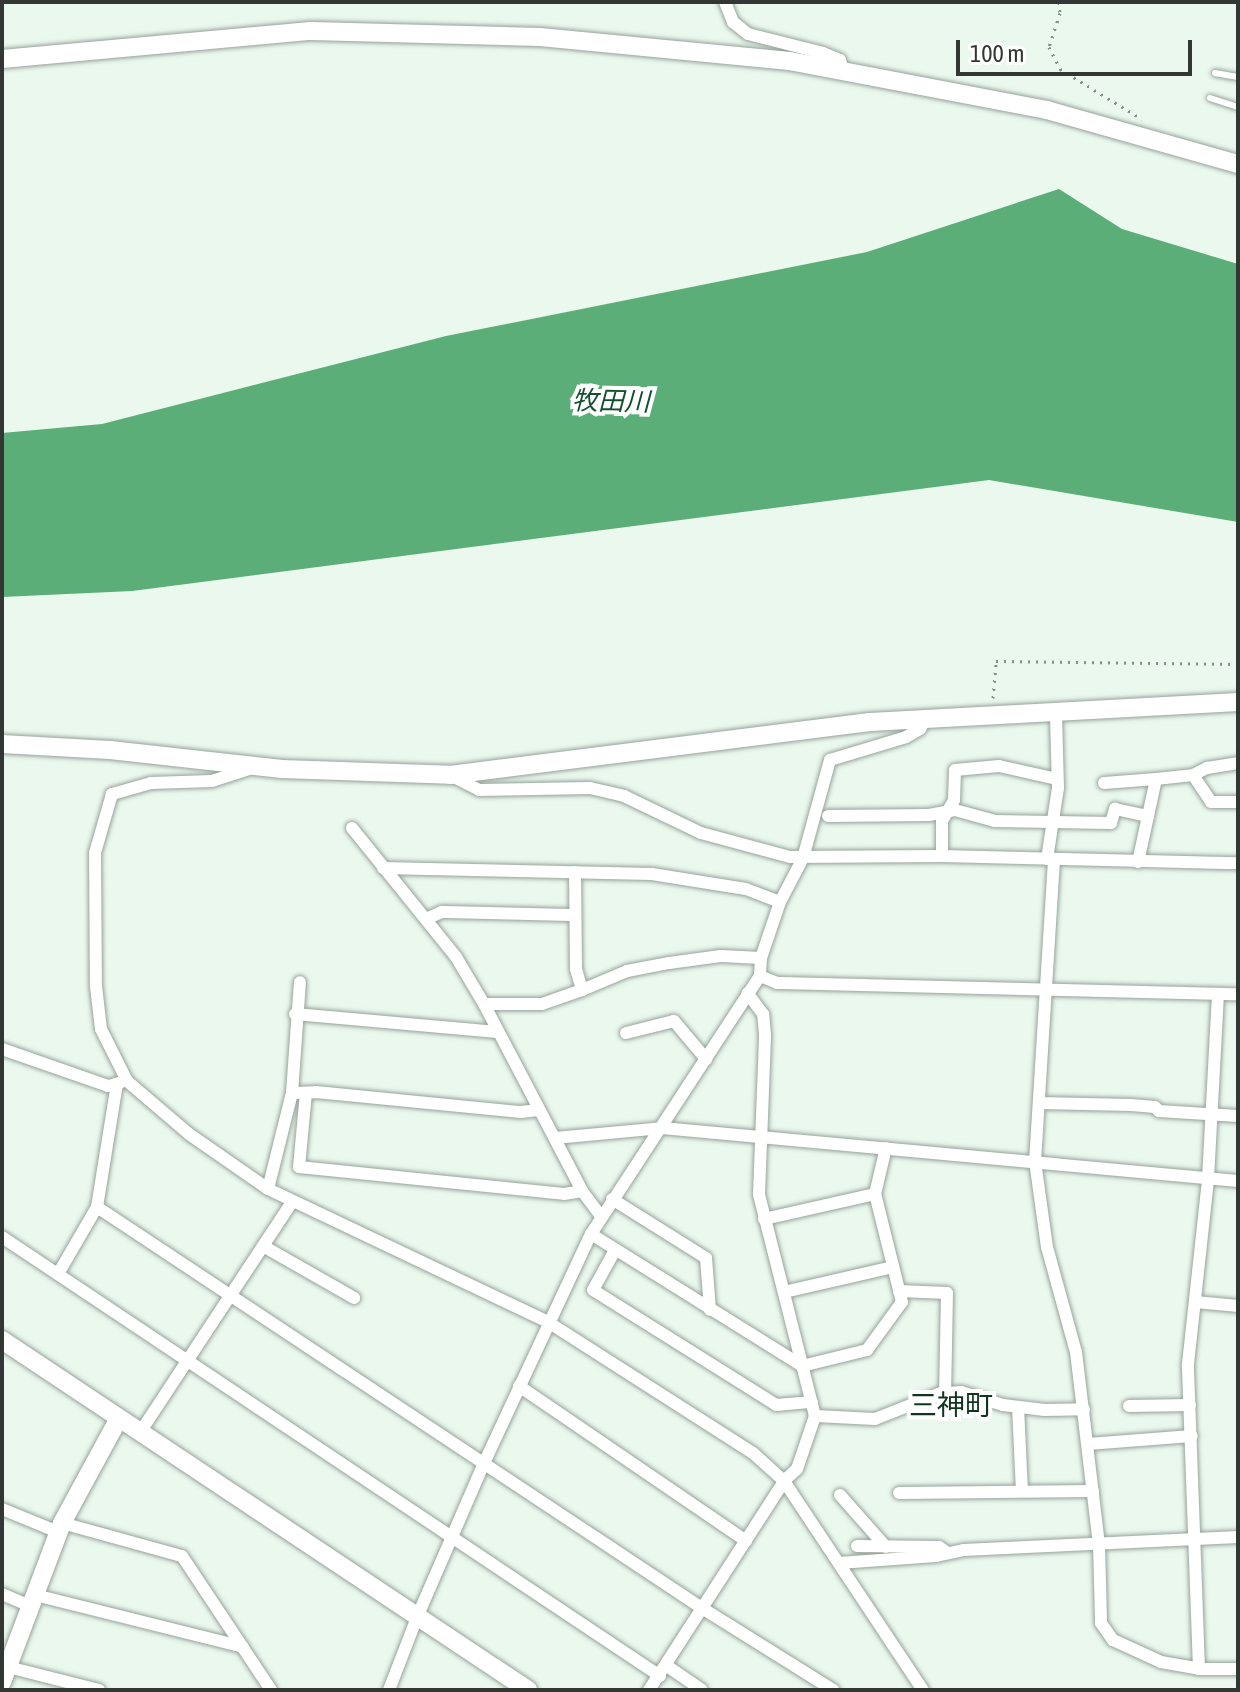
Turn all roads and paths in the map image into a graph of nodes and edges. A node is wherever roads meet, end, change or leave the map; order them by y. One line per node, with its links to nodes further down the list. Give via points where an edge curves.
1 (725, 2): 4 (street, via 733,22 748,34 840,60)
2 (1059, 2): 9 (path, via 1049,47 1060,69 1138,116 1149,125)
3 (2, 59): 4 (street, via 311,31 540,37 790,61)
4 (843, 71): 9 (street, via 1047,110)
5 (1215, 73): 6 (lane)
6 (1238, 77)
7 (1210, 98): 8 (lane)
8 (1238, 107)
9 (1152, 140): 10 (street)
10 (1238, 164)
11 (1238, 664): 14 (path, via 996,661)
12 (1238, 702): 13 (street)
13 (1056, 715): 14 (street); 21 (street)
14 (989, 716): 15 (street)
15 (927, 717): 19 (street); 31 (street, via 906,737 830,760)
16 (2, 744): 18 (street)
17 (1238, 763): 20 (street)
18 (256, 766): 19 (street); 54 (street, via 212,781 151,783 112,794 95,853 96,986 101,1029)
19 (450, 775): 31 (street, via 479,790 590,788 624,796 701,833)
20 (1193, 775): 22 (street); 24 (street, via 1211,802)
21 (1057, 779): 25 (street, via 999,766 955,770 954,800); 28 (street)
22 (1156, 779): 23 (street); 27 (street)
23 (1104, 783)
24 (1238, 802)
25 (947, 812): 26 (street); 28 (street); 30 (street)
26 (828, 816)
27 (1148, 816): 28 (street, via 1115,809 1111,823); 33 (street)
28 (1052, 823): 32 (street)
29 (352, 828): 35 (street)
30 (942, 856): 31 (street); 32 (street)
31 (803, 858): 37 (street)
32 (1050, 860): 33 (street); 43 (street)
33 (1138, 862): 34 (street)
34 (1238, 863)
35 (383, 868): 36 (street); 39 (street)
36 (575, 872): 37 (street, via 652,874 746,889); 38 (street)
37 (780, 902): 40 (street)
38 (575, 915): 39 (street, via 442,912); 44 (street, via 576,969)
39 (426, 919): 48 (street)
40 (761, 958): 41 (street); 44 (street, via 721,956 669,963 627,971)
41 (760, 976): 43 (street, via 777,983); 45 (street)
42 (300, 982): 49 (street)
43 (1045, 988): 46 (street); 56 (street)
44 (582, 990): 48 (street, via 542,1004)
45 (747, 993): 53 (street); 61 (street, via 763,1014)
46 (1218, 994): 47 (street); 58 (street)
47 (1238, 994)
48 (484, 1004): 50 (street)
49 (295, 1014): 50 (street); 55 (street)
50 (497, 1032): 57 (street)
51 (626, 1033): 53 (street, via 674,1021)
52 (2, 1049): 54 (street, via 108,1086)
53 (706, 1059): 60 (street)
54 (122, 1082): 67 (street); 72 (street)
55 (299, 1093): 57 (street); 67 (street); 68 (street, via 299,1167 564,1194)
56 (1039, 1103): 58 (street); 64 (street)
57 (538, 1110): 62 (street)
58 (1211, 1114): 59 (street); 65 (street)
59 (1238, 1116)
60 (662, 1128): 61 (street); 62 (street); 70 (street)
61 (763, 1136): 63 (street); 74 (street, via 759,1194)
62 (555, 1138): 68 (street)
63 (886, 1148): 64 (street); 69 (street)
64 (1035, 1161): 65 (street); 98 (street, via 1047,1247 1076,1352)
65 (1208, 1179): 66 (street); 85 (street)
66 (1238, 1181)
67 (268, 1189): 71 (street)
68 (582, 1191): 73 (street)
69 (875, 1194): 74 (street); 79 (street)
70 (612, 1199): 73 (street); 87 (street, via 706,1258)
71 (292, 1202): 77 (street); 88 (street)
72 (97, 1207): 80 (street); 83 (street)
73 (601, 1216): 75 (street)
74 (764, 1219): 82 (street)
75 (591, 1234): 78 (street); 88 (street)
76 (2, 1237): 80 (street)
77 (263, 1246): 83 (street); 84 (street)
78 (614, 1252): 87 (street); 94 (street, via 593,1290 776,1405)
79 (893, 1267): 81 (street); 82 (street)
80 (58, 1274): 90 (street)
81 (899, 1291): 91 (street, via 902,1302 867,1350); 93 (street, via 947,1293)
82 (784, 1292): 91 (street)
83 (231, 1294): 90 (street); 104 (street)
84 (354, 1298)
85 (1196, 1302): 86 (street); 95 (street, via 1188,1364)
86 (1238, 1306)
87 (710, 1310): 91 (street)
88 (548, 1322): 92 (street); 105 (street, via 753,1453)
89 (2, 1340): 100 (street)
90 (187, 1360): 101 (street); 112 (street)
91 (802, 1366): 94 (street)
92 (519, 1386): 104 (street); 114 (street)
93 (945, 1393): 97 (street); 99 (street, via 875,1419)
94 (812, 1402): 99 (street)
95 (1190, 1405): 96 (street); 102 (street)
96 (1129, 1406)
97 (1018, 1407): 98 (street); 106 (street)
98 (1084, 1409): 103 (street)
99 (815, 1416): 105 (street, via 797,1469)
100 (119, 1418): 101 (street); 111 (street)
101 (141, 1431): 124 (street)
102 (1192, 1436): 103 (street); 115 (street)
103 (1088, 1444): 107 (street)
104 (485, 1461): 112 (street); 123 (street)
105 (784, 1481): 114 (street); 120 (street)
106 (1022, 1491): 107 (street); 108 (street)
107 (1093, 1491): 116 (street)
108 (899, 1493)
109 (840, 1495): 118 (street)
110 (2, 1509): 111 (street)
111 (60, 1527): 122 (street); 125 (street, via 182,1556)
112 (453, 1536): 124 (street); 128 (street)
113 (1238, 1537): 115 (street)
114 (746, 1541): 123 (street)
115 (1193, 1541): 116 (street); 126 (street)
116 (1099, 1544): 119 (street); 126 (street, via 1101,1623 1113,1640 1161,1662)
117 (857, 1546): 118 (street)
118 (886, 1547): 119 (street, via 939,1547)
119 (948, 1553): 120 (street)
120 (839, 1563): 137 (street)
121 (2, 1594): 122 (street)
122 (32, 1601): 125 (street); 129 (street)
123 (702, 1608): 128 (street); 136 (street)
124 (418, 1615): 132 (street); 133 (street)
125 (243, 1647): 131 (street)
126 (1199, 1669): 127 (street)
127 (1238, 1669)
128 (663, 1671): 134 (street); 135 (street)
129 (5, 1674): 130 (street)
130 (99, 1690)
131 (271, 1690)
132 (389, 1690)
133 (528, 1690)
134 (649, 1690)
135 (702, 1690)
136 (833, 1690)
137 (923, 1690)

